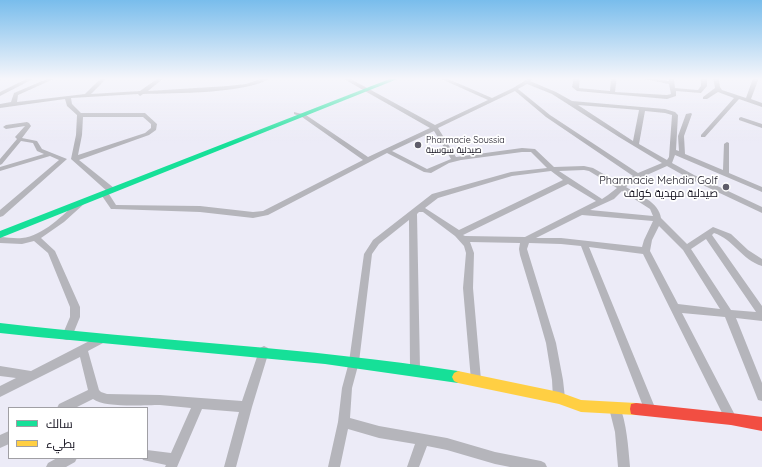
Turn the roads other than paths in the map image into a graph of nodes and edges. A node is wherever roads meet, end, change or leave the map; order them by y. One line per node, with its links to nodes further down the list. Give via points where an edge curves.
1 (15, 100): 11 (street)
2 (49, 100): 11 (street)
3 (68, 100): 18 (street, via 69,105)
4 (336, 100): 16 (main road)
5 (384, 100): 22 (street)
6 (492, 100): 22 (street)
7 (528, 100): 40 (street)
8 (566, 100): 12 (street)
9 (735, 100): 23 (street)
10 (748, 100): 13 (street)
11 (14, 103): 14 (street)
12 (571, 103): 15 (street); 25 (street)
13 (762, 105)
14 (0, 106)
15 (642, 109): 25 (street); 28 (street, via 674,114)
16 (299, 114): 34 (street); 43 (main road)
17 (690, 114): 30 (street, via 681,136)
18 (80, 115): 31 (street); 31 (street, via 145,115 154,124 154,129 147,134)
19 (741, 119): 20 (street)
20 (762, 126)
21 (6, 127): 24 (street, via 27,124 18,137)
22 (435, 128): 27 (street); 33 (street)
23 (703, 136)
24 (20, 140): 29 (street, via 34,142 39,150); 35 (street)
25 (636, 144): 36 (street)
26 (728, 144): 39 (street)
27 (387, 151): 33 (street, via 426,171); 34 (street)
28 (672, 151): 30 (street); 36 (street, via 671,159)
29 (52, 154): 32 (street); 37 (street)
30 (682, 156): 39 (street)
31 (74, 157): 32 (street); 43 (street)
32 (64, 159): 50 (street)
33 (454, 159): 38 (street, via 528,150 536,152)
34 (368, 160): 43 (street, via 265,213 253,215 200,209 114,206)
35 (0, 163)
36 (667, 163): 40 (street); 48 (street, via 723,193)
37 (0, 169)
38 (552, 169): 41 (street); 42 (street, via 591,169); 47 (street, via 500,176 435,196)
39 (726, 175): 44 (street)
40 (638, 176): 42 (street)
41 (568, 181): 46 (street); 56 (street)
42 (622, 188): 46 (street); 51 (street, via 653,207)
43 (107, 189): 45 (main road); 52 (main road)
44 (762, 190)
45 (83, 201): 54 (main road); 55 (street, via 60,221)
46 (602, 202): 49 (street)
47 (416, 210): 56 (street, via 425,210); 72 (street, via 376,242 370,250); 73 (street)
48 (762, 210)
49 (580, 212): 51 (street); 58 (street)
50 (0, 214)
51 (657, 219): 60 (street); 61 (street, via 657,224 644,244)
52 (0, 229)
53 (707, 234): 60 (street); 62 (street, via 714,230 723,232); 65 (street)
54 (0, 235)
55 (35, 237): 57 (street, via 22,241); 68 (street, via 51,251 74,307 74,317)
56 (460, 237): 58 (street); 76 (street, via 468,246 470,253 468,288)
57 (0, 240)
58 (526, 240): 59 (street); 80 (street, via 523,251 546,328)
59 (584, 244): 61 (street); 85 (street)
60 (686, 248): 64 (street)
61 (646, 251): 63 (street)
62 (762, 263)
63 (676, 308): 64 (street); 86 (street)
64 (729, 314): 66 (street); 79 (street)
65 (762, 314)
66 (762, 317)
67 (0, 328): 68 (main road)
68 (67, 336): 69 (main road)
69 (101, 339): 70 (street); 71 (main road)
70 (83, 350): 75 (street); 78 (street)
71 (264, 351): 72 (main road); 83 (street)
72 (354, 362): 73 (main road); 87 (street, via 347,388)
73 (415, 370): 76 (main road)
74 (0, 371): 75 (street)
75 (32, 376): 77 (street)
76 (476, 380): 80 (main road)
77 (0, 392)
78 (94, 393): 81 (street, via 107,399); 82 (street)
79 (762, 396)
80 (559, 398): 84 (main road, via 581,406)
81 (199, 403): 83 (street); 93 (street)
82 (65, 407)
83 (246, 407): 95 (street)
84 (615, 408): 85 (main road); 99 (street, via 622,432)
85 (650, 410): 86 (main road)
86 (731, 418): 88 (main road)
87 (344, 422): 89 (street); 96 (street)
88 (762, 424)
89 (423, 440): 92 (street, via 471,450); 97 (street)
90 (148, 456): 93 (street)
91 (68, 459): 94 (street)
92 (494, 462): 98 (street)
93 (173, 463)
94 (52, 467)
95 (230, 467)
96 (334, 467)
97 (414, 467)
98 (541, 467)
99 (624, 467)

